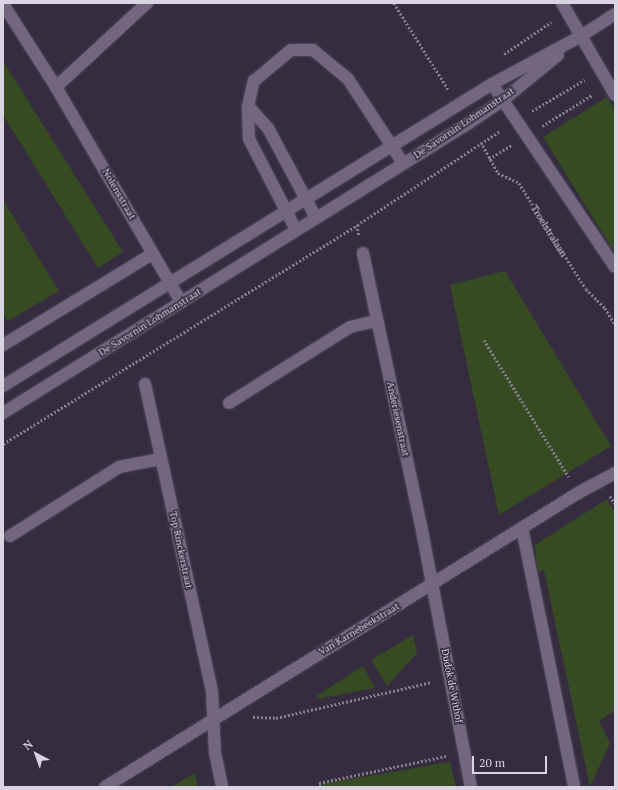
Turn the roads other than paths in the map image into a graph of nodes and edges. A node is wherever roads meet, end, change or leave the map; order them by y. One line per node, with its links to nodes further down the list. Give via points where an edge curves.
1 (148, 3): 7 (street)
2 (3, 4): 7 (street, Nolensstraat)
3 (565, 7): 5 (street)
4 (615, 14): 5 (street, De Savornin Lohmanstraat)
5 (581, 36): 6 (street, De Savornin Lohmanstraat); 8 (street); 9 (street, De Savornin Lohmanstraat)
6 (492, 84): 9 (street); 11 (street, De Savornin Lohmanstraat)
7 (56, 87): 18 (street, Nolensstraat)
8 (615, 95)
9 (503, 100): 12 (street, De Savornin Lohmanstraat); 19 (street)
10 (248, 106): 11 (street, De Savornin Lohmanstraat, via 254,81 274,62 291,50 313,50 348,79); 13 (street, via 268,128); 14 (street, De Savornin Lohmanstraat, via 249,138)
11 (393, 146): 12 (street, De Savornin Lohmanstraat); 13 (street, De Savornin Lohmanstraat)
12 (403, 163): 15 (street, De Savornin Lohmanstraat)
13 (305, 200): 14 (street, De Savornin Lohmanstraat); 15 (street)
14 (287, 213): 16 (street, De Savornin Lohmanstraat); 20 (street, De Savornin Lohmanstraat)
15 (316, 218): 16 (street, De Savornin Lohmanstraat)
16 (296, 230): 21 (street, De Savornin Lohmanstraat)
17 (363, 253): 22 (street, Anderiesenstraat)
18 (152, 254): 20 (street, Nolensstraat); 23 (street)
19 (615, 267)
20 (168, 282): 21 (street, Nolensstraat); 25 (street, De Savornin Lohmanstraat)
21 (181, 302): 27 (street, De Savornin Lohmanstraat)
22 (377, 321): 26 (street, via 350,327); 32 (street, Anderiesenstraat)
23 (3, 344)
24 (145, 384): 28 (street, Top Rinckerstraat)
25 (3, 386)
26 (229, 403)
27 (3, 413)
28 (162, 459): 31 (street, via 119,468); 33 (street, Top Rinckerstraat, via 212,692)
29 (615, 473): 30 (street, Van Karnebeekstraat)
30 (522, 528): 32 (street, Van Karnebeekstraat); 37 (street)
31 (10, 536)
32 (431, 586): 33 (street, Van Karnebeekstraat); 36 (street, Dudok de Withof)
33 (215, 717): 34 (street, Van Karnebeekstraat); 35 (street, Top Rinckerstraat, via 215,753)
34 (105, 787)
35 (222, 787)
36 (471, 787)
37 (574, 787)

